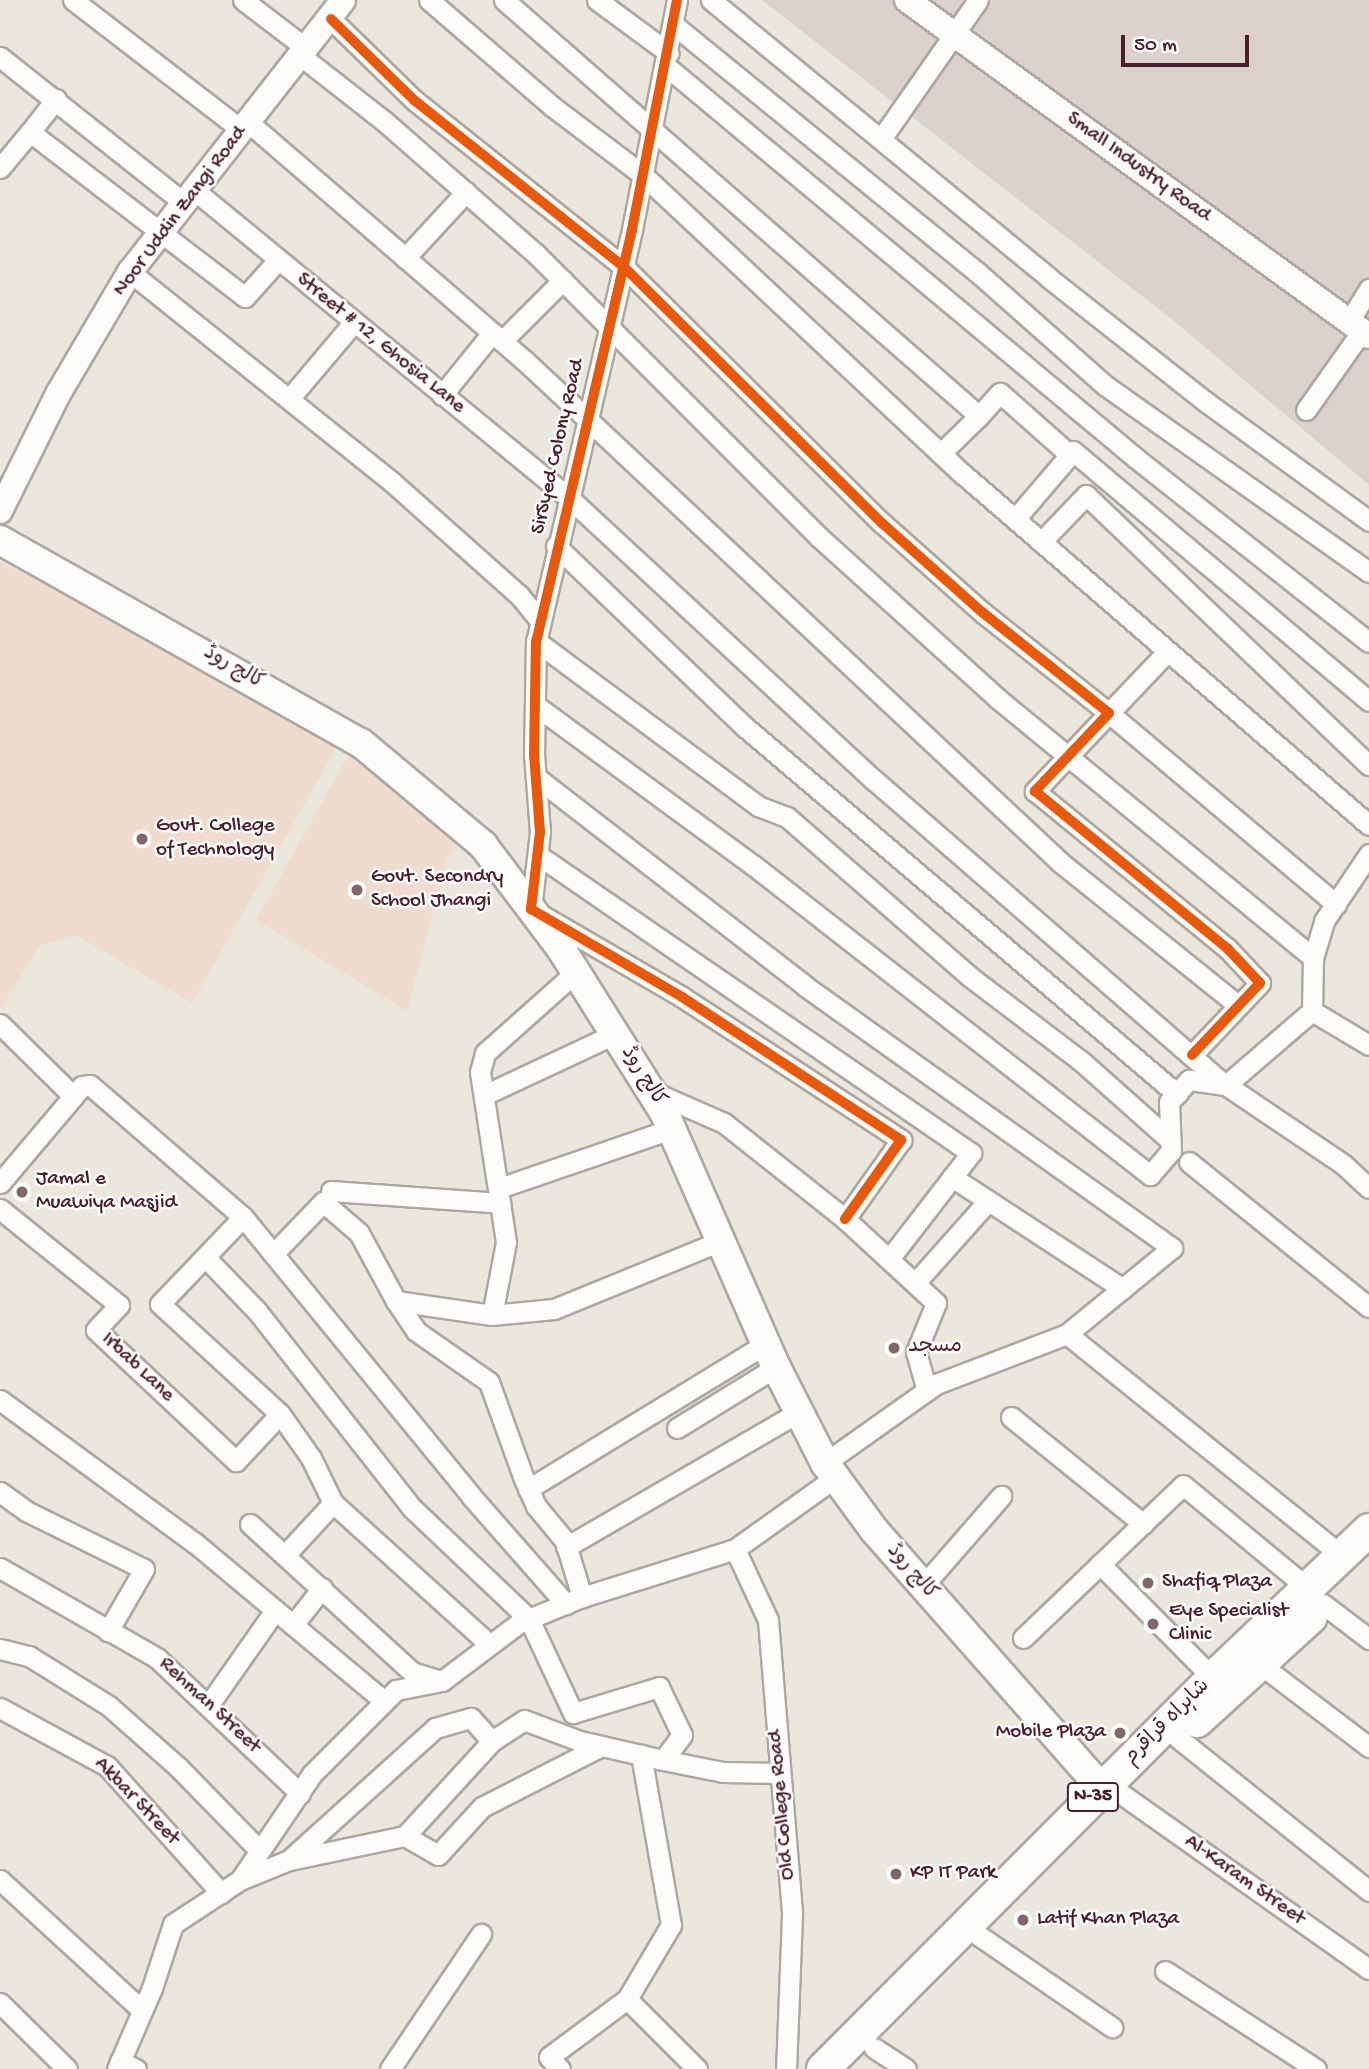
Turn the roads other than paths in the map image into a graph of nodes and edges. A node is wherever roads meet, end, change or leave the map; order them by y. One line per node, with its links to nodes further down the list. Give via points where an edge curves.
1 (73, 0): 16 (street)
2 (243, 0): 12 (street)
3 (429, 0): 21 (street, via 553,107)
4 (504, 0): 17 (street)
5 (597, 0): 14 (street)
6 (711, 0): 19 (street)
7 (907, 0): 11 (street, Small Industry Road)
8 (978, 0): 11 (street)
9 (672, 9): 14 (street, SirSyed Colony Road); 49 (street, via 1105,386)
10 (337, 10): 12 (street, Noor Uddin Zangi Road); 27 (street, via 414,100)
11 (956, 36): 19 (street); 33 (street, Small Industry Road)
12 (304, 52): 16 (street, Noor Uddin Zangi Road); 22 (street)
13 (0, 57): 15 (street, Street # 12, Ghosia Lane)
14 (667, 59): 17 (street, SirSyed Colony Road); 52 (street, via 1137,459)
15 (56, 99): 18 (street); 23 (street, Street # 12, Ghosia Lane)
16 (245, 126): 23 (street, Noor Uddin Zangi Road); 25 (street)
17 (653, 129): 21 (street, SirSyed Colony Road); 38 (street)
18 (30, 132): 20 (street); 24 (street)
19 (881, 139): 45 (street, via 1206,402)
20 (0, 168)
21 (643, 175): 27 (street, SirSyed Colony Road); 40 (street)
22 (466, 192): 25 (street); 29 (street)
23 (188, 196): 24 (street, Noor Uddin Zangi Road); 26 (street, Street # 12, Ghosia Lane)
24 (161, 232): 26 (street, via 245,297); 28 (street, Noor Uddin Zangi Road)
25 (405, 258): 34 (street)
26 (278, 260): 31 (street, Street # 12, Ghosia Lane)
27 (623, 266): 32 (street, SirSyed Colony Road); 56 (street, via 882,523 982,612)
28 (130, 272): 36 (street); 43 (street, Noor Uddin Zangi Road, via 58,394)
29 (563, 280): 32 (street); 34 (street)
30 (1369, 289): 33 (street)
31 (353, 323): 35 (street, Street # 12, Ghosia Lane); 36 (street)
32 (608, 323): 39 (street, SirSyed Colony Road); 57 (street, via 820,537)
33 (1360, 329): 37 (street)
34 (497, 337): 35 (street); 39 (street)
35 (442, 395): 42 (street, Street # 12, Ghosia Lane)
36 (289, 399): 50 (street, via 402,491 519,595)
37 (1306, 410)
38 (979, 416): 40 (street); 41 (street, via 1000,393)
39 (588, 417): 42 (street, SirSyed Colony Road); 67 (street, via 1060,862)
40 (941, 453): 44 (street)
41 (1070, 455): 44 (street); 54 (street, via 1073,451)
42 (568, 498): 48 (street, SirSyed Colony Road); 72 (street, Street # 12, Ghosia Lane, via 874,780)
43 (0, 511)
44 (1016, 519): 47 (street)
45 (1369, 521)
46 (0, 540): 64 (main road, کالج روڈ, via 361,743 483,845)
47 (1041, 542): 53 (street); 58 (street, via 1086,495)
48 (556, 546): 50 (street, SirSyed Colony Road); 75 (street, via 745,727)
49 (1369, 572)
50 (540, 621): 51 (street, SirSyed Colony Road)
51 (536, 641): 55 (street, SirSyed Colony Road); 79 (street, via 758,806 786,817 970,976 1081,1061)
52 (1369, 642)
53 (1167, 652): 56 (street); 60 (street)
54 (1369, 701)
55 (535, 705): 59 (street, SirSyed Colony Road); 79 (street, via 786,890 1150,1175 1171,1150)
56 (1109, 713): 57 (street); 63 (street)
57 (1065, 756): 65 (street); 67 (street, via 1035,791 1227,948 1252,974 1260,983)
58 (1369, 765)
59 (536, 777): 61 (street, SirSyed Colony Road); 95 (street, via 805,986 1172,1248)
60 (1369, 825)
61 (537, 855): 64 (street, SirSyed Colony Road); 82 (street, via 971,1153)
62 (1368, 858): 63 (street)
63 (1336, 904): 65 (street, via 1324,921)
64 (531, 909): 66 (main road, کالج روڈ); 89 (street, via 682,997 901,1140)
65 (1314, 958): 68 (street)
66 (576, 972): 70 (main road, کالج روڈ); 76 (street, via 485,1053 480,1072)
67 (1238, 1005): 72 (street)
68 (1312, 1011): 71 (street); 73 (street)
69 (0, 1024): 77 (street)
70 (615, 1034): 74 (main road, کالج روڈ); 76 (street)
71 (1369, 1045)
72 (1192, 1055): 73 (street, Street # 12, Ghosia Lane)
73 (1226, 1085): 75 (street, via 1189,1080); 83 (street, Street # 12, Ghosia Lane, via 1343,1164)
74 (650, 1091): 78 (main road, کالج روڈ); 89 (street, via 724,1123)
75 (1177, 1094): 79 (street, via 1169,1102)
76 (484, 1095): 85 (street)
77 (73, 1096): 81 (street); 88 (street, via 82,1086 90,1085)
78 (671, 1129): 85 (street); 90 (main road, کالج روڈ)
79 (1171, 1140)
80 (1189, 1162): 97 (street)
81 (2, 1175)
82 (952, 1177): 86 (street); 93 (street)
83 (1369, 1188)
84 (331, 1191): 85 (street)
85 (500, 1196): 98 (street, via 506,1242)
86 (988, 1201): 94 (street); 95 (street)
87 (0, 1209): 104 (street, Irbab Lane, via 119,1305 96,1330 236,1461)
88 (243, 1217): 91 (street); 92 (street)
89 (845, 1219): 93 (street)
90 (721, 1241): 98 (street, via 554,1309); 100 (main road, کالج روڈ)
91 (274, 1253): 96 (street, via 323,1202 359,1233); 124 (street, via 471,1496)
92 (206, 1258): 104 (street, via 160,1304); 126 (street, via 257,1311 413,1509)
93 (889, 1259): 94 (street)
94 (915, 1283): 101 (street, via 936,1303 916,1352)
95 (1123, 1289): 99 (street)
96 (396, 1301): 98 (street); 108 (street, via 416,1331 489,1382)
97 (1369, 1307)
98 (492, 1315)
99 (1067, 1334): 101 (street); 118 (street)
100 (771, 1356): 103 (main road, کالج روڈ); 106 (street); 108 (street)
101 (927, 1390): 107 (street)
102 (0, 1400): 125 (street, via 115,1480)
103 (799, 1412): 107 (main road, کالج روڈ); 115 (street)
104 (280, 1414): 111 (street, via 311,1458)
105 (1011, 1417): 113 (street)
106 (677, 1428)
107 (830, 1470): 116 (street); 121 (main road, کالج روڈ)
108 (528, 1489): 115 (street)
109 (0, 1492): 128 (street, via 26,1511 144,1569)
110 (1001, 1496): 121 (street)
111 (333, 1503): 117 (street); 131 (street)
112 (250, 1524): 117 (street)
113 (1143, 1524): 119 (street); 123 (street, via 1183,1485)
114 (1369, 1530): 118 (highway, شاہراہ قراقرم / N-35)
115 (566, 1547): 124 (street)
116 (735, 1549): 124 (street); 145 (street, Old College Road, via 768,1620)
117 (285, 1555): 122 (street)
118 (1356, 1558): 123 (highway, شاہراہ قراقرم / N-35)
119 (1100, 1564): 129 (street); 134 (street)
120 (0, 1568): 128 (street, Rehman Street)
121 (922, 1587): 146 (main road, کالج روڈ)
122 (322, 1588): 127 (street); 135 (street, via 412,1672)
123 (1317, 1597): 130 (street); 133 (highway, شاہراہ قراقرم / N-35); 134 (highway, شاہراہ قراقرم / N-35)
124 (574, 1600): 126 (street)
125 (275, 1610): 127 (street); 137 (street)
126 (529, 1619): 131 (street); 144 (street, via 573,1713 659,1687 682,1735)
127 (293, 1625): 136 (street)
128 (108, 1631): 137 (street, Rehman Street, via 157,1658)
129 (1023, 1638)
130 (1369, 1639)
131 (488, 1643): 135 (street)
132 (0, 1649): 149 (street, via 29,1656 108,1706 178,1767)
133 (1261, 1665): 139 (highway, شاہراہ قراقرم / N-35); 142 (street)
134 (1213, 1678): 146 (highway, شاہراہ قراقرم / N-35)
135 (442, 1681): 136 (street, via 396,1690)
136 (384, 1701): 147 (street, via 312,1774)
137 (210, 1703): 147 (street, Rehman Street)
138 (0, 1708): 154 (street, Akbar Street, via 107,1766)
139 (1178, 1738): 146 (highway, شاہراہ قراقرم / N-35); 153 (street)
140 (492, 1741): 141 (street, via 524,1720); 148 (street); 150 (street, via 471,1718 435,1728)
141 (601, 1746): 143 (street); 148 (street, via 482,1807 438,1855)
142 (1369, 1747)
143 (641, 1755): 144 (street); 159 (street, via 671,1925)
144 (663, 1760): 145 (street, via 723,1772)
145 (780, 1773): 169 (street, Old College Road, via 792,1915)
146 (1111, 1791): 156 (highway, شاہراہ قراقرم / N-35); 157 (street, Al-Karam Street); 170 (highway, شاہراہ قراقرم / N-35)
147 (300, 1793): 149 (street)
148 (405, 1836): 150 (street)
149 (260, 1851): 151 (street)
150 (289, 1860): 151 (street)
151 (240, 1880): 154 (street)
152 (0, 1881): 161 (street)
153 (1369, 1891)
154 (221, 1893): 161 (street, via 173,1924)
155 (481, 1934): 166 (street)
156 (978, 1935): 162 (street); 163 (highway, شاہراہ قراقرم / N-35)
157 (1369, 1969)
158 (1165, 1972): 172 (street)
159 (627, 1999): 167 (street, via 549,2057); 168 (street)
160 (0, 2003): 165 (street)
161 (142, 2010): 164 (street)
162 (1112, 2027)
163 (863, 2059): 171 (street)
164 (125, 2066)
165 (67, 2069)
166 (390, 2069)
167 (560, 2069)
168 (697, 2069)
169 (786, 2069)
170 (824, 2069)
171 (906, 2069)
172 (1316, 2069)

